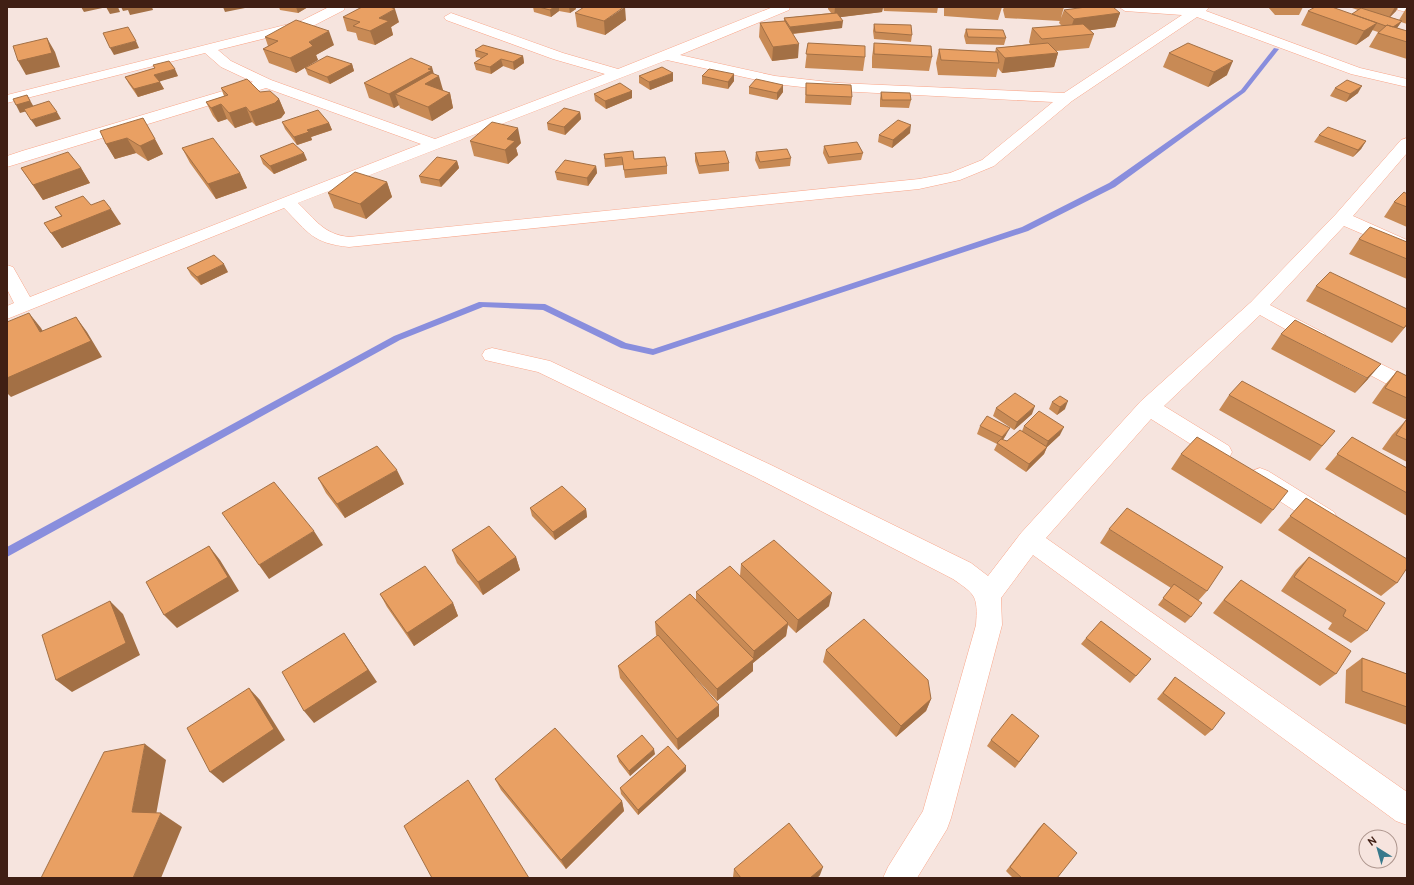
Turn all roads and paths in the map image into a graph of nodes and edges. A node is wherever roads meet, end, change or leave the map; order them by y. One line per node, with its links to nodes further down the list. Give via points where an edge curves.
1 (340, 7): 8 (street, via 306,24)
2 (784, 7): 9 (street)
3 (1125, 7): 6 (street)
4 (1402, 7): 5 (street)
5 (1407, 8)
6 (1200, 10): 12 (street, via 1356,71); 13 (street)
7 (452, 17): 10 (street, via 558,56)
8 (208, 49): 11 (street, via 226,64); 14 (street)
9 (666, 56): 10 (street); 13 (street, via 775,80 838,87)
10 (619, 74): 15 (street)
11 (266, 83): 15 (street); 17 (street)
12 (1407, 83)
13 (1067, 98): 18 (street, via 988,162 954,177 919,184 349,242 332,240 321,235)
14 (7, 99)
15 (435, 144): 18 (street)
16 (1405, 147): 19 (street)
17 (7, 162)
18 (287, 201): 22 (street)
19 (1342, 218): 20 (street); 23 (street)
20 (1407, 247)
21 (7, 271): 22 (street)
22 (25, 306): 24 (street)
23 (1258, 306): 26 (street); 27 (street)
24 (7, 313)
25 (492, 355): 30 (street, via 543,366 763,471 962,571 977,581)
26 (1407, 386)
27 (1149, 407): 28 (street); 29 (street)
28 (1341, 528)
29 (1030, 540): 30 (street); 31 (street)
30 (989, 594): 32 (street, via 989,625 936,818)
31 (1407, 810)
32 (899, 878)

